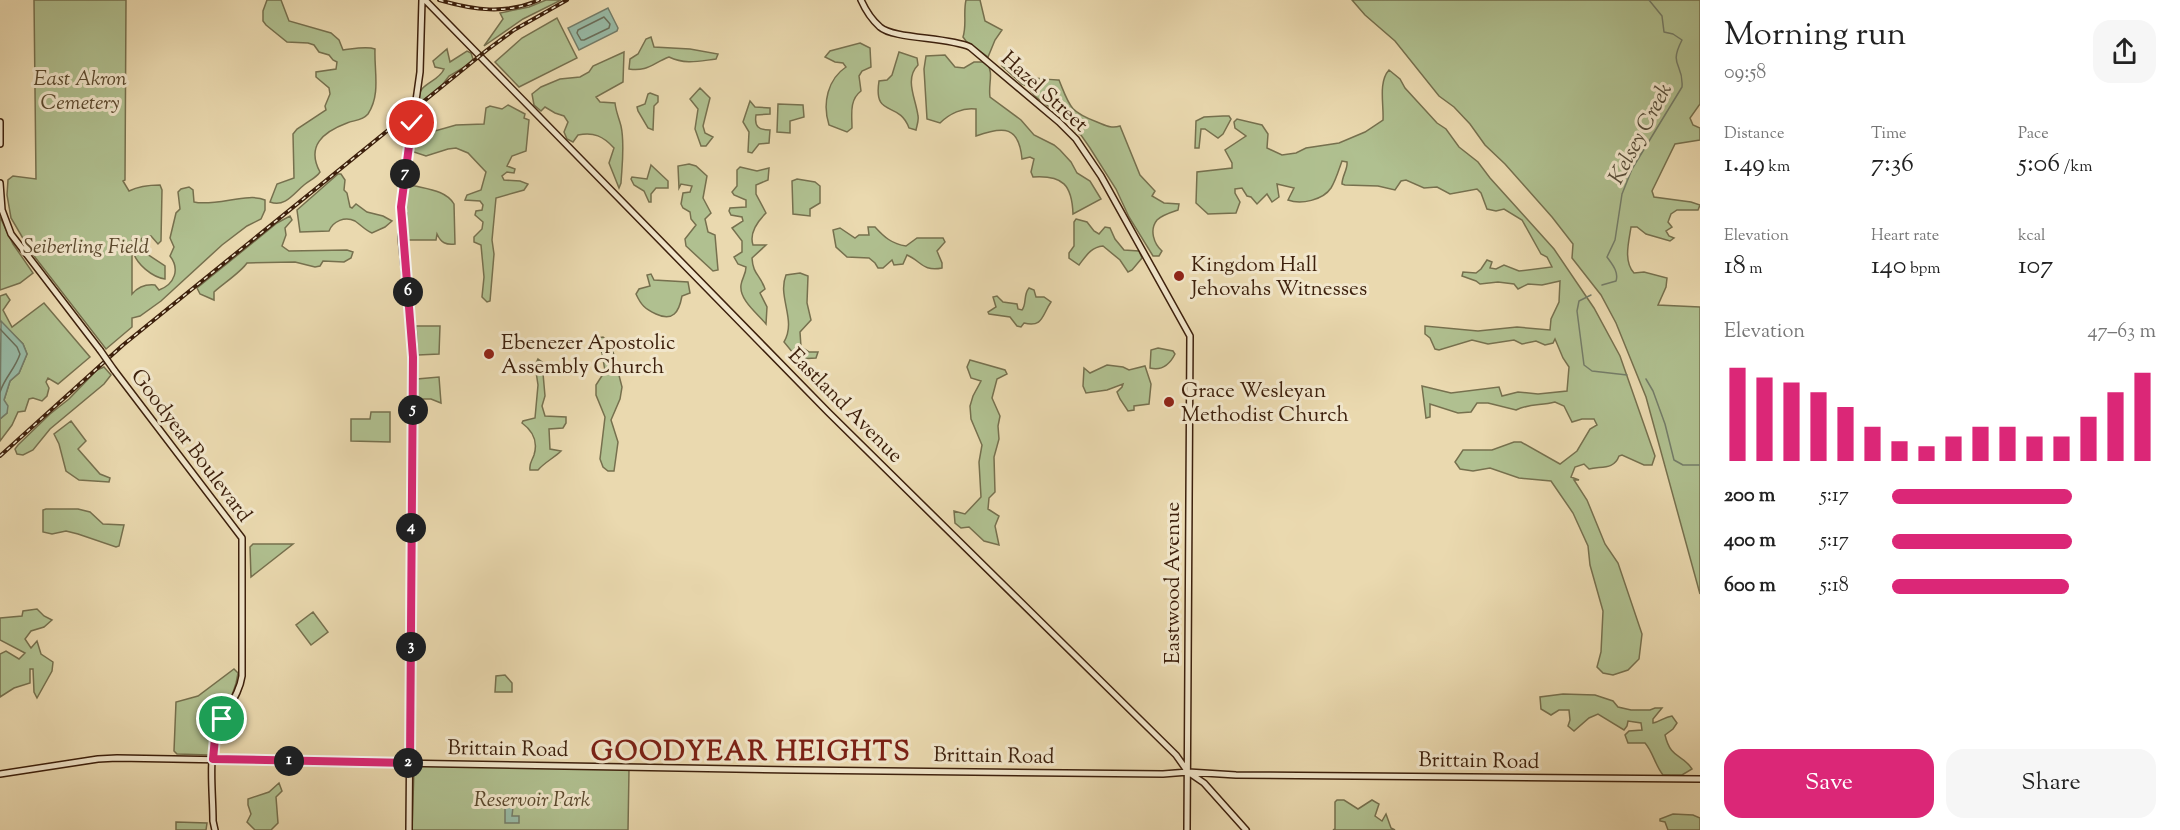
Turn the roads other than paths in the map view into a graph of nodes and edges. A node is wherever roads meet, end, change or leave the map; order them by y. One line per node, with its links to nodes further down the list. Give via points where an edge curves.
1 (423, 0): 8 (street, via 420,72 401,207 413,357); 9 (street, Eastland Avenue, via 828,412 1171,750)
2 (861, 0): 6 (street, Hazel Street, via 883,29 970,47 1065,127 1092,160)
3 (0, 122): 4 (street)
4 (0, 144)
5 (0, 183): 7 (street, Goodyear Boulevard, bridge, via 4,216 15,240 242,538 242,676 217,732)
6 (1190, 336): 9 (street, Eastwood Avenue)
7 (213, 759): 8 (street, Brittain Road); 10 (street, Brittain Road, via 104,758); 12 (street, Goodyear Boulevard)
8 (410, 763): 9 (street, Brittain Road); 13 (street)
9 (1188, 772): 11 (street, Brittain Road); 14 (street, Eastwood Avenue); 15 (street, Eastland Avenue, via 1204,783)
10 (0, 774)
11 (1700, 779)
12 (216, 830)
13 (409, 830)
14 (1187, 830)
15 (1246, 830)

